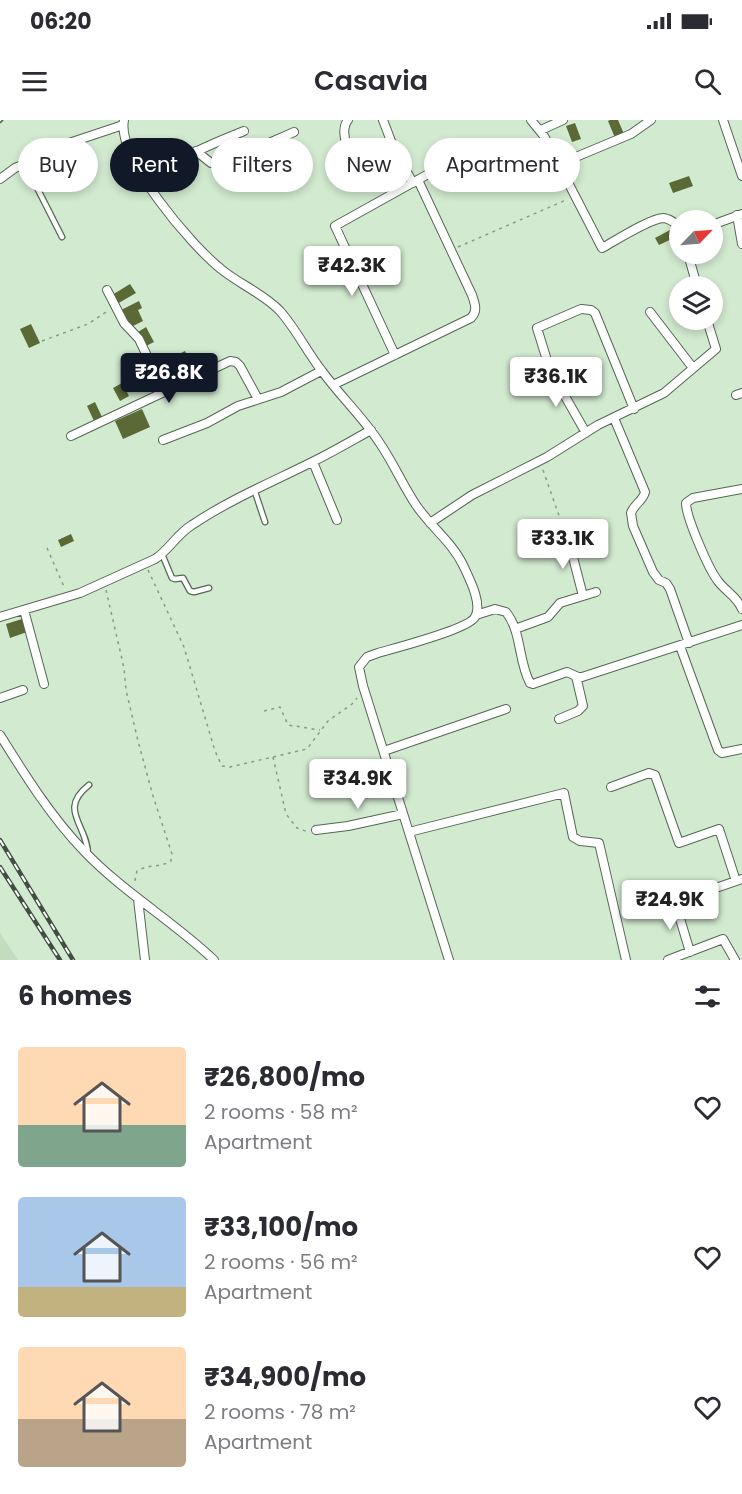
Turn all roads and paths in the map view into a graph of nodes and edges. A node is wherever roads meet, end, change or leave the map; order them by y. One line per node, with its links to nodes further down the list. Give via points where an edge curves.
1 (348, 120): 13 (street)
2 (383, 120): 22 (street, via 394,149)
3 (531, 120): 8 (street)
4 (563, 120): 8 (street)
5 (651, 120): 17 (street, via 631,134)
6 (723, 120): 20 (street)
7 (124, 123): 11 (street); 12 (street)
8 (540, 130): 14 (street)
9 (244, 131): 15 (street)
10 (294, 132): 16 (street, via 221,164 211,164)
11 (79, 138)
12 (126, 138)
13 (346, 138)
14 (545, 138)
15 (199, 150)
16 (199, 154)
17 (580, 156)
18 (18, 167): 21 (street)
19 (424, 176): 22 (street)
20 (742, 176)
21 (0, 179)
22 (415, 181): 32 (street); 38 (street, via 335,226)
23 (39, 192): 30 (lane)
24 (154, 192): 40 (street, via 170,216 218,267 281,312)
25 (574, 192): 26 (street)
26 (576, 195): 28 (street, via 602,248 662,218); 32 (path)
27 (740, 215): 29 (street); 31 (street)
28 (669, 220)
29 (723, 221)
30 (62, 237)
31 (742, 244)
32 (451, 250): 38 (street, via 472,295 475,314)
33 (107, 290): 34 (street)
34 (116, 307): 37 (path, via 88,324); 42 (street, via 126,327 139,339)
35 (650, 312): 39 (street)
36 (710, 330): 39 (street, via 716,350)
37 (42, 340)
38 (395, 355): 41 (street)
39 (693, 368): 44 (street, via 671,389)
40 (321, 371): 41 (street); 43 (street)
41 (333, 385): 46 (street)
42 (164, 392): 43 (street, via 230,361 240,366); 48 (street)
43 (258, 399): 49 (street)
44 (634, 409): 45 (street); 47 (street, via 595,313 581,309 537,328 550,370)
45 (614, 417): 47 (street); 73 (street, via 645,492 631,513 633,526 656,577 670,589)
46 (371, 430): 51 (street); 56 (street)
47 (586, 433): 50 (street)
48 (71, 436)
49 (163, 440)
50 (540, 461): 56 (street, via 472,495); 57 (path)
51 (313, 462): 52 (street); 54 (street)
52 (254, 489): 55 (lane); 60 (street, via 190,526)
53 (742, 489): 67 (street, via 693,498 686,503 689,519 717,580)
54 (337, 520)
55 (266, 522)
56 (430, 523): 69 (street, via 463,564 476,600)
57 (563, 527)
58 (568, 538): 65 (street)
59 (47, 548): 66 (path)
60 (162, 554): 61 (street); 63 (lane, via 172,578 183,578 190,591)
61 (145, 564): 62 (street); 86 (path, via 181,637 220,763 230,767)
62 (104, 583): 66 (street); 94 (path, via 138,741 172,854 168,863 137,871)
63 (209, 588)
64 (596, 592): 65 (street)
65 (583, 596): 72 (street, via 560,603 548,618)
66 (68, 597): 68 (street)
67 (742, 609)
68 (24, 610): 70 (street); 75 (street)
69 (476, 615): 72 (street, via 500,609 510,617); 76 (street, via 465,625 367,657 359,667)
70 (0, 617)
71 (742, 625): 73 (street)
72 (515, 629): 74 (street, via 530,683 567,672)
73 (684, 644): 74 (street); 84 (street, via 718,750 722,753)
74 (576, 676): 81 (street, via 582,706)
75 (44, 684)
76 (363, 689): 82 (path, via 352,704); 85 (street)
77 (23, 690): 78 (street)
78 (0, 698)
79 (506, 709): 85 (street)
80 (264, 711): 82 (path, via 280,707 288,725)
81 (559, 718)
82 (321, 730): 86 (path, via 308,749)
83 (0, 735): 92 (street, via 52,813)
84 (742, 749)
85 (384, 752): 89 (street)
86 (273, 756): 90 (path, via 289,820 302,831)
87 (89, 785): 92 (lane, via 78,795 74,806)
88 (611, 787): 93 (street, via 649,773 655,775 679,843 719,829)
89 (403, 814): 90 (street); 91 (street)
90 (316, 830)
91 (409, 832): 98 (street); 99 (street, via 564,793 573,837 599,843)
92 (88, 855): 94 (street)
93 (739, 880): 95 (street, via 675,902)
94 (136, 898): 96 (street); 97 (street)
95 (690, 952): 100 (street); 101 (street, via 723,939)
96 (145, 960)
97 (214, 960)
98 (449, 960)
99 (626, 960)
100 (668, 960)
101 (735, 960)

